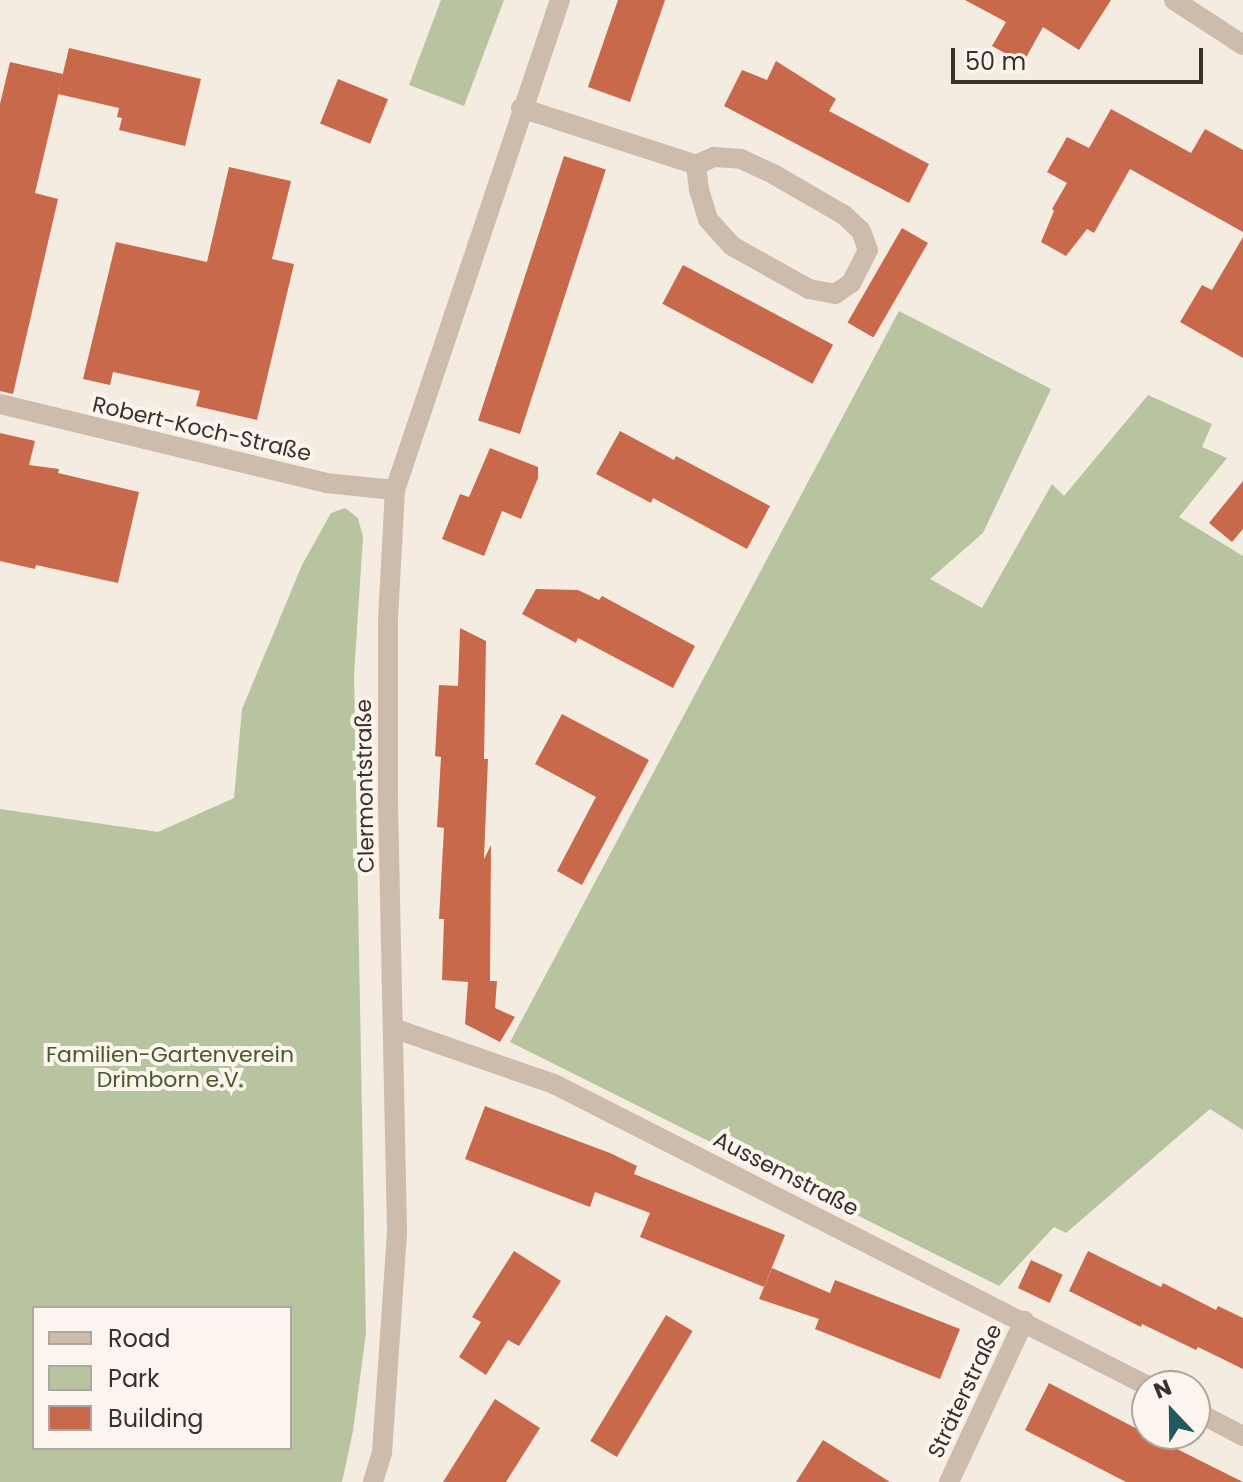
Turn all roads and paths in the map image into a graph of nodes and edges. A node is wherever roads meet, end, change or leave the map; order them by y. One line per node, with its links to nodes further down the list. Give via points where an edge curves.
1 (560, 0): 4 (street, Clermontstraße)
2 (1174, 0): 3 (street)
3 (1243, 45)
4 (521, 108): 5 (street); 7 (street, Clermontstraße)
5 (696, 165): 5 (street, via 714,157 741,159 844,215 861,231 868,250 851,283 835,294 809,289 732,246 708,219)
6 (0, 404): 7 (street, Robert-Koch-Straße, via 326,483)
7 (395, 490): 8 (street, Clermontstraße, via 388,619)
8 (393, 1028): 9 (street, Aussemstraße, via 554,1084); 13 (street, Clermontstraße, via 397,1231 382,1453)
9 (1024, 1321): 10 (street, Aussemstraße); 14 (street, Sträterstraße)
10 (1131, 1377)
11 (1211, 1419): 12 (street)
12 (1243, 1436)
13 (373, 1482)
14 (949, 1482)

